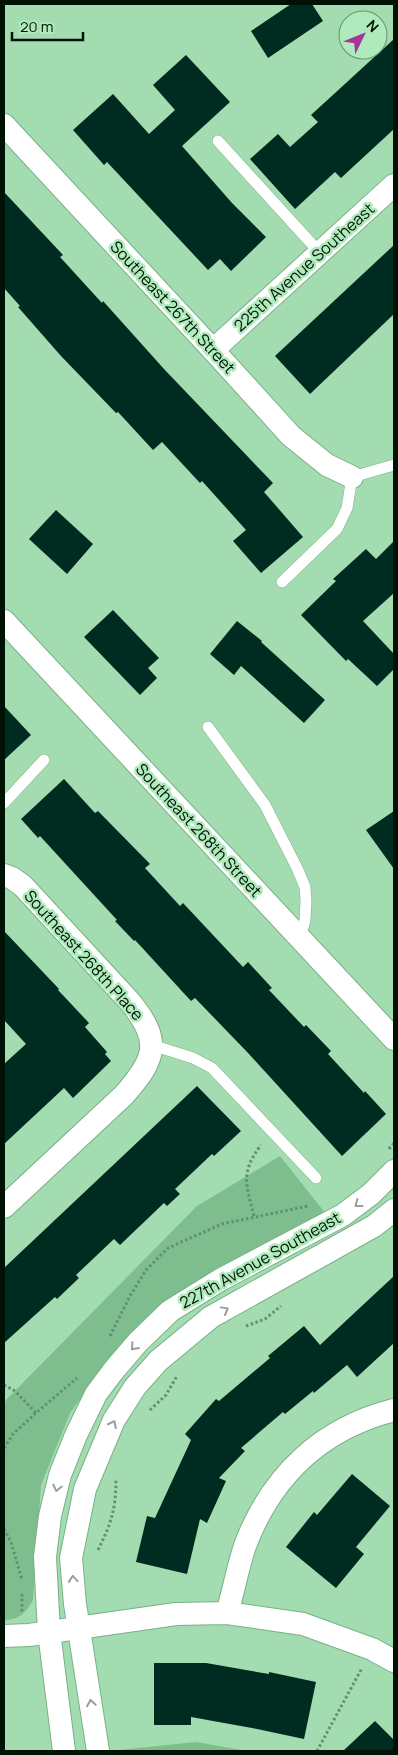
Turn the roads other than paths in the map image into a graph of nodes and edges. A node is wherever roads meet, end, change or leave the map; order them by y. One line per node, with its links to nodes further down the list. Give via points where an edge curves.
1 (4, 125): 5 (street, Southeast 267th Street)
2 (218, 141): 4 (lane)
3 (394, 185): 4 (street, 225th Avenue Southeast)
4 (320, 253): 5 (street, 225th Avenue Southeast)
5 (214, 350): 7 (street, Southeast 267th Street, via 291,436 327,465)
6 (394, 464): 7 (lane)
7 (352, 477): 8 (lane, via 347,508 337,529)
8 (282, 582)
9 (4, 621): 14 (street, Southeast 268th Street)
10 (208, 727): 14 (lane, via 265,805 297,868 305,887 306,901)
11 (44, 760): 12 (lane)
12 (4, 803)
13 (4, 875): 16 (street, Southeast 268th Place, via 23,886 130,1002 142,1016)
14 (300, 938): 15 (street, Southeast 268th Street)
15 (394, 1039)
16 (152, 1045): 18 (lane, via 208,1065); 19 (street, via 148,1064 134,1084)
17 (394, 1171): 21 (street, 227th Avenue Southeast, one-way to 21, via 343,1215 220,1280 170,1311)
18 (316, 1178)
19 (4, 1207)
20 (394, 1210): 21 (street, 227th Avenue Southeast, one-way to 20, via 374,1226)
21 (164, 1346): 24 (street, 227th Avenue Southeast, one-way to 21, via 71,1558 85,1489 114,1420 135,1387 158,1361); 25 (street, 227th Avenue Southeast, one-way to 25, via 114,1370 96,1394 76,1435 60,1475 50,1516 46,1557)
22 (394, 1410): 23 (street, via 368,1417 329,1436 274,1488 246,1544)
23 (227, 1613): 24 (street, via 176,1614); 27 (street, via 303,1624 372,1649)
24 (79, 1628): 25 (street); 29 (street, 227th Avenue Southeast, one-way to 24)
25 (49, 1632): 26 (street); 28 (street, 227th Avenue Southeast)
26 (4, 1636)
27 (394, 1661)
28 (64, 1751)
29 (98, 1751)

